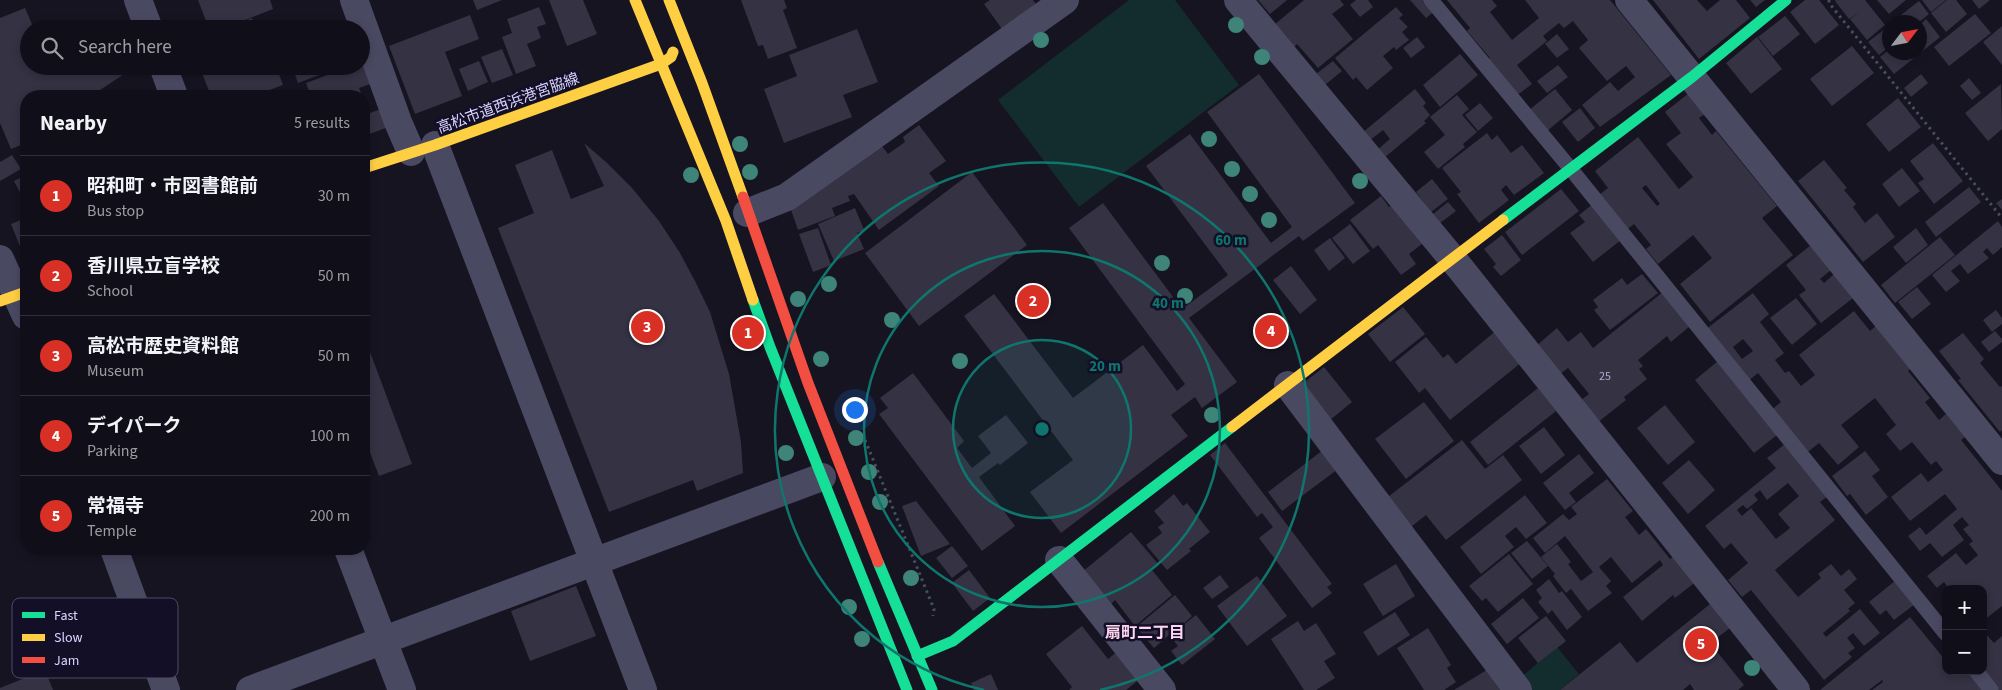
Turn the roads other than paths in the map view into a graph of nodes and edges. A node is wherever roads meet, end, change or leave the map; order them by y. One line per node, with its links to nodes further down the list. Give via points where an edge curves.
1 (138, 0): 10 (street)
2 (354, 0): 11 (street)
3 (635, 0): 14 (street)
4 (669, 0): 12 (street)
5 (1064, 0): 22 (street, via 787,197)
6 (1238, 0): 23 (street)
7 (1431, 0): 21 (lane)
8 (1629, 0): 16 (street)
9 (1786, 0): 16 (street)
10 (146, 20)
11 (361, 20)
12 (678, 21): 14 (street, via 677,42 671,57); 17 (street)
13 (370, 44): 19 (street, via 398,122)
14 (661, 64): 17 (street, via 674,63); 19 (street, 高松市道西浜港宮脇線); 28 (street, via 726,221 770,347)
15 (166, 75): 18 (street)
16 (1692, 77): 21 (street); 27 (street)
17 (700, 79): 22 (street)
18 (172, 90)
19 (423, 148): 20 (street, 高松市道西浜港宮脇線); 31 (street)
20 (370, 166)
21 (1570, 168): 23 (street); 34 (lane)
22 (747, 213): 36 (street, via 841,470)
23 (1452, 258): 26 (street); 47 (street)
24 (0, 259): 25 (street)
25 (17, 301)
26 (1288, 385): 32 (street); 46 (street)
27 (2002, 462)
28 (822, 477): 31 (street); 43 (street)
29 (116, 555): 33 (street)
30 (350, 555): 35 (street)
31 (595, 560): 35 (street); 42 (street)
32 (1059, 560): 36 (street, via 953,641); 45 (street)
33 (132, 598)
34 (1943, 630)
35 (383, 640): 40 (street); 41 (street)
36 (917, 656): 44 (street)
37 (1979, 675): 48 (lane)
38 (162, 678): 39 (street)
39 (166, 690)
40 (250, 690)
41 (402, 690)
42 (643, 690)
43 (907, 690)
44 (932, 690)
45 (1162, 690)
46 (1518, 690)
47 (1796, 690)
48 (1991, 690)

